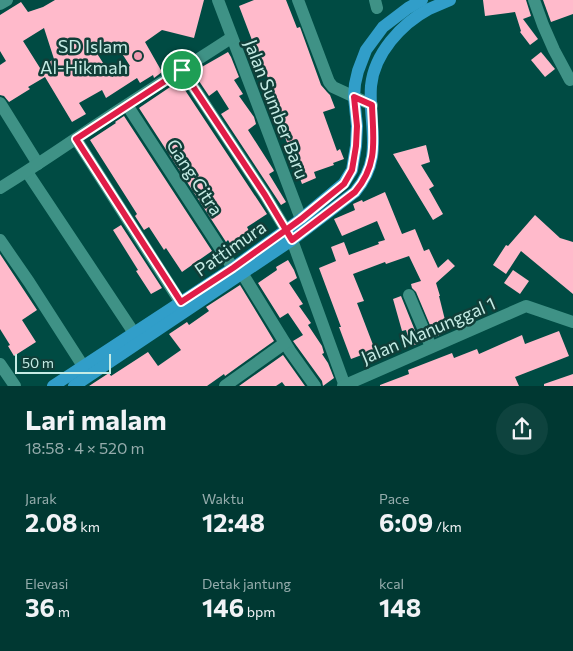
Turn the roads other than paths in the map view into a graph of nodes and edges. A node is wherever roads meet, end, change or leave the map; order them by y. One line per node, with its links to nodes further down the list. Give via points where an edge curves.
1 (7, 0): 7 (street)
2 (218, 0): 8 (street, Jalan Sumber Baru)
3 (298, 0): 11 (street, via 329,82)
4 (422, 0): 11 (main road, Pattimura, via 383,27 366,50 358,71)
5 (450, 0): 14 (main road, Pattimura, via 428,10 396,34 375,70 371,86)
6 (534, 0): 10 (street, via 542,25)
7 (0, 4)
8 (231, 38): 9 (street); 19 (street, Jalan Sumber Baru)
9 (182, 70): 13 (street); 20 (street)
10 (570, 80)
11 (354, 97): 14 (street); 19 (main road, Pattimura, via 357,126 352,170 344,184)
12 (0, 102): 16 (street)
13 (127, 105): 15 (street); 22 (street, Gang Citra)
14 (372, 105): 19 (main road, Pattimura, via 372,158 363,182 355,192)
15 (76, 139): 16 (street); 24 (street)
16 (38, 164): 17 (street)
17 (27, 172): 18 (street); 26 (street)
18 (0, 188)
19 (304, 224): 20 (main road, Pattimura)
20 (289, 235): 22 (main road, Pattimura); 36 (street)
21 (0, 240): 30 (street)
22 (238, 271): 24 (main road, Pattimura); 27 (street, Gang Citra); 33 (main road, Pattimura)
23 (409, 295): 28 (street)
24 (181, 302): 26 (main road, Pattimura)
25 (573, 322): 28 (street, Jalan Manunggal 1, via 526,306)
26 (134, 333): 30 (main road, Pattimura)
27 (285, 344): 34 (street); 35 (street, Gang Citra)
28 (431, 347): 36 (street, Jalan Manunggal 1)
29 (0, 364): 31 (street)
30 (83, 366): 32 (main road, Pattimura)
31 (15, 386)
32 (52, 386)
33 (74, 386)
34 (225, 386)
35 (315, 386)
36 (344, 386)

